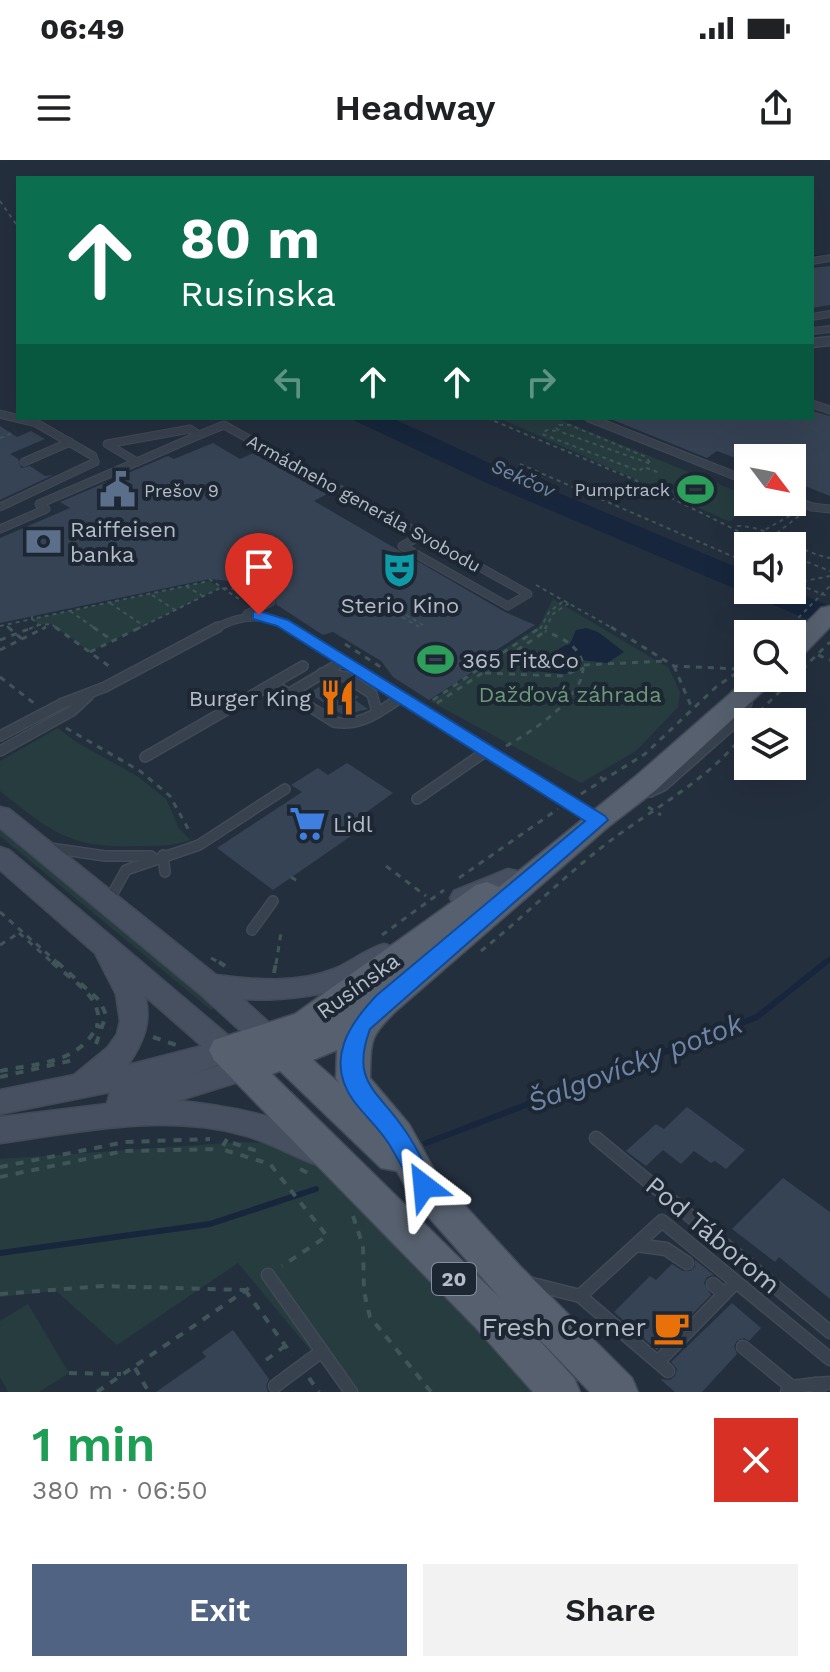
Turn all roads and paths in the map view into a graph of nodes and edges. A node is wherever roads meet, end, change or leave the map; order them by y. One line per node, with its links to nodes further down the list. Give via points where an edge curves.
1 (0, 201): 2 (path)
2 (16, 223)
3 (24, 420): 8 (lane)
4 (492, 420): 24 (path, via 635,480)
5 (594, 420): 13 (lane)
6 (564, 433): 6 (path, via 649,465 651,464 646,457 570,425 557,425); 12 (path, via 542,434 639,471 644,467)
7 (199, 435): 10 (lane); 10 (lane, via 190,429 107,444); 26 (lane, Armádneho generála Svobodu, via 224,425)
8 (70, 442): 9 (lane); 15 (lane, via 95,462)
9 (24, 462)
10 (137, 462): 22 (lane, via 39,504 46,509)
11 (520, 464): 28 (path)
12 (660, 473)
13 (734, 475)
14 (806, 505): 16 (lane)
15 (0, 507)
16 (812, 507): 17 (lane); 20 (path)
17 (830, 509)
18 (789, 516): 23 (path)
19 (793, 516): 20 (path)
20 (796, 518): 25 (path)
21 (737, 526): 23 (path, via 750,524)
22 (0, 529)
23 (763, 531)
24 (738, 532)
25 (778, 532)
26 (422, 535): 26 (lane, Armádneho generála Svobodu, via 402,546 508,606 528,594)
27 (806, 552): 29 (path)
28 (734, 557)
29 (830, 558)
30 (806, 563): 31 (path)
31 (830, 574): 32 (path)
32 (806, 579)
33 (252, 584): 36 (path, via 253,592)
34 (186, 586): 36 (path, via 209,580); 38 (path); 39 (path)
35 (830, 586): 55 (path, bridge)
36 (220, 588): 39 (path); 43 (path)
37 (806, 588): 40 (path)
38 (150, 594): 41 (path); 44 (path)
39 (203, 596): 44 (path)
40 (830, 598)
41 (109, 602): 45 (path); 53 (path)
42 (271, 602): 47 (lane)
43 (246, 605)
44 (175, 610): 53 (path)
45 (70, 611): 49 (path); 61 (path)
46 (830, 613): 58 (main road)
47 (244, 615): 68 (lane, via 277,620); 79 (lane)
48 (404, 616): 54 (path)
49 (32, 618): 51 (path); 52 (path)
50 (51, 624): 51 (path); 59 (path); 61 (path, via 90,652)
51 (39, 625): 57 (path)
52 (3, 626): 57 (path)
53 (144, 626): 61 (path)
54 (421, 626)
55 (806, 630)
56 (545, 631): 70 (path, via 571,643); 73 (path); 73 (path, via 567,601 549,612 539,631 429,705)
57 (16, 634): 59 (path); 60 (path)
58 (806, 638)
59 (22, 639): 64 (path)
60 (0, 640)
61 (113, 641)
62 (830, 642): 63 (path)
63 (806, 646)
64 (0, 650)
65 (806, 651): 66 (path)
66 (830, 660)
67 (666, 661): 70 (path)
68 (342, 662): 72 (lane); 80 (lane)
69 (303, 666): 75 (lane)
70 (584, 666): 73 (path, via 561,676); 86 (path, via 579,685 550,719)
71 (674, 666): 82 (path)
72 (322, 673): 78 (lane); 83 (lane, via 346,677 372,694)
73 (484, 673)
74 (0, 677): 81 (path)
75 (273, 684): 78 (lane); 89 (lane)
76 (734, 686): 82 (path)
77 (740, 692): 97 (main road, Rusínska / 20, via 646,783)
78 (290, 693): 83 (lane, via 337,724 361,722)
79 (91, 694): 85 (lane); 87 (lane, via 65,716)
80 (400, 698): 83 (lane); 88 (lane)
81 (40, 708)
82 (692, 708): 92 (path, via 645,754)
83 (377, 712)
84 (62, 725): 98 (path, via 140,771 170,796)
85 (0, 736)
86 (500, 750)
87 (1, 751)
88 (485, 752): 91 (lane); 92 (lane)
89 (145, 757)
90 (285, 789): 98 (lane)
91 (417, 799)
92 (572, 803): 97 (lane)
93 (648, 807): 96 (path)
94 (0, 815): 99 (street)
95 (549, 815): 114 (path)
96 (661, 815)
97 (598, 820): 105 (main road, Rusínska / 20); 121 (main road, Rusínska / 20)
98 (199, 845): 100 (lane)
99 (38, 846): 100 (lane, via 105,856); 109 (street)
100 (163, 855): 103 (lane); 109 (lane, via 126,870)
101 (0, 856): 115 (street)
102 (386, 866): 107 (path)
103 (165, 872)
104 (291, 877): 106 (path)
105 (508, 878): 120 (street, via 467,895 368,965 314,988 270,992); 124 (main road, Rusínska / 20)
106 (299, 882)
107 (426, 896)
108 (273, 901): 111 (lane)
109 (107, 903): 120 (street)
110 (0, 912): 112 (path)
111 (252, 930)
112 (20, 932): 116 (path); 122 (path, via 97,1003); 123 (path, via 100,1001)
113 (281, 933): 119 (path)
114 (380, 936)
115 (104, 943): 127 (street); 129 (street, via 130,993 131,1032 120,1056)
116 (0, 945)
117 (205, 954): 118 (path)
118 (233, 969)
119 (274, 977)
120 (209, 985): 124 (street)
121 (385, 1001): 124 (main road, via 322,1043); 140 (main road, 20, via 361,1024 353,1078 396,1135)
122 (97, 1026): 123 (path); 128 (path, via 89,1043 64,1058)
123 (104, 1027): 125 (path)
124 (276, 1046): 127 (main road); 140 (main road)
125 (95, 1047)
126 (84, 1056): 128 (path)
127 (235, 1060): 129 (street); 131 (street, via 198,1085); 138 (main road, 20)
128 (0, 1074)
129 (74, 1088): 130 (street)
130 (0, 1102)
131 (0, 1128): 138 (street, via 144,1111 198,1113 294,1138)
132 (596, 1138): 152 (lane, Pod Táborom)
133 (226, 1141): 134 (path); 135 (path); 137 (path, via 125,1142)
134 (221, 1149): 139 (path, via 124,1151); 144 (path, via 270,1164 327,1236)
135 (279, 1160)
136 (292, 1166): 138 (path)
137 (0, 1167)
138 (332, 1173): 170 (main road, 20, via 491,1316)
139 (0, 1177)
140 (424, 1186): 145 (main road, 20)
141 (352, 1212): 169 (path, via 363,1246 370,1317)
142 (636, 1245): 143 (lane, via 666,1249); 146 (lane, via 662,1221); 151 (lane)
143 (687, 1263)
144 (268, 1275): 148 (path); 155 (lane)
145 (506, 1278): 151 (lane); 171 (main road, 20)
146 (735, 1283): 150 (lane); 156 (lane)
147 (713, 1284): 150 (lane)
148 (245, 1290): 149 (path, via 103,1286); 153 (path); 158 (path)
149 (0, 1294)
150 (724, 1294): 151 (lane, via 663,1367)
151 (580, 1296)
152 (830, 1332)
153 (285, 1346): 157 (path); 159 (path)
154 (743, 1347): 165 (lane)
155 (322, 1351): 159 (lane); 168 (lane)
156 (830, 1359)
157 (266, 1360)
158 (134, 1366): 161 (path); 164 (path)
159 (301, 1366): 162 (lane); 167 (path)
160 (69, 1373): 161 (path)
161 (123, 1374): 166 (path)
162 (275, 1386)
163 (822, 1387): 165 (lane)
164 (147, 1389)
165 (789, 1390)
166 (97, 1392)
167 (319, 1392)
168 (351, 1392)
169 (431, 1392)
170 (560, 1392)
171 (618, 1392)

